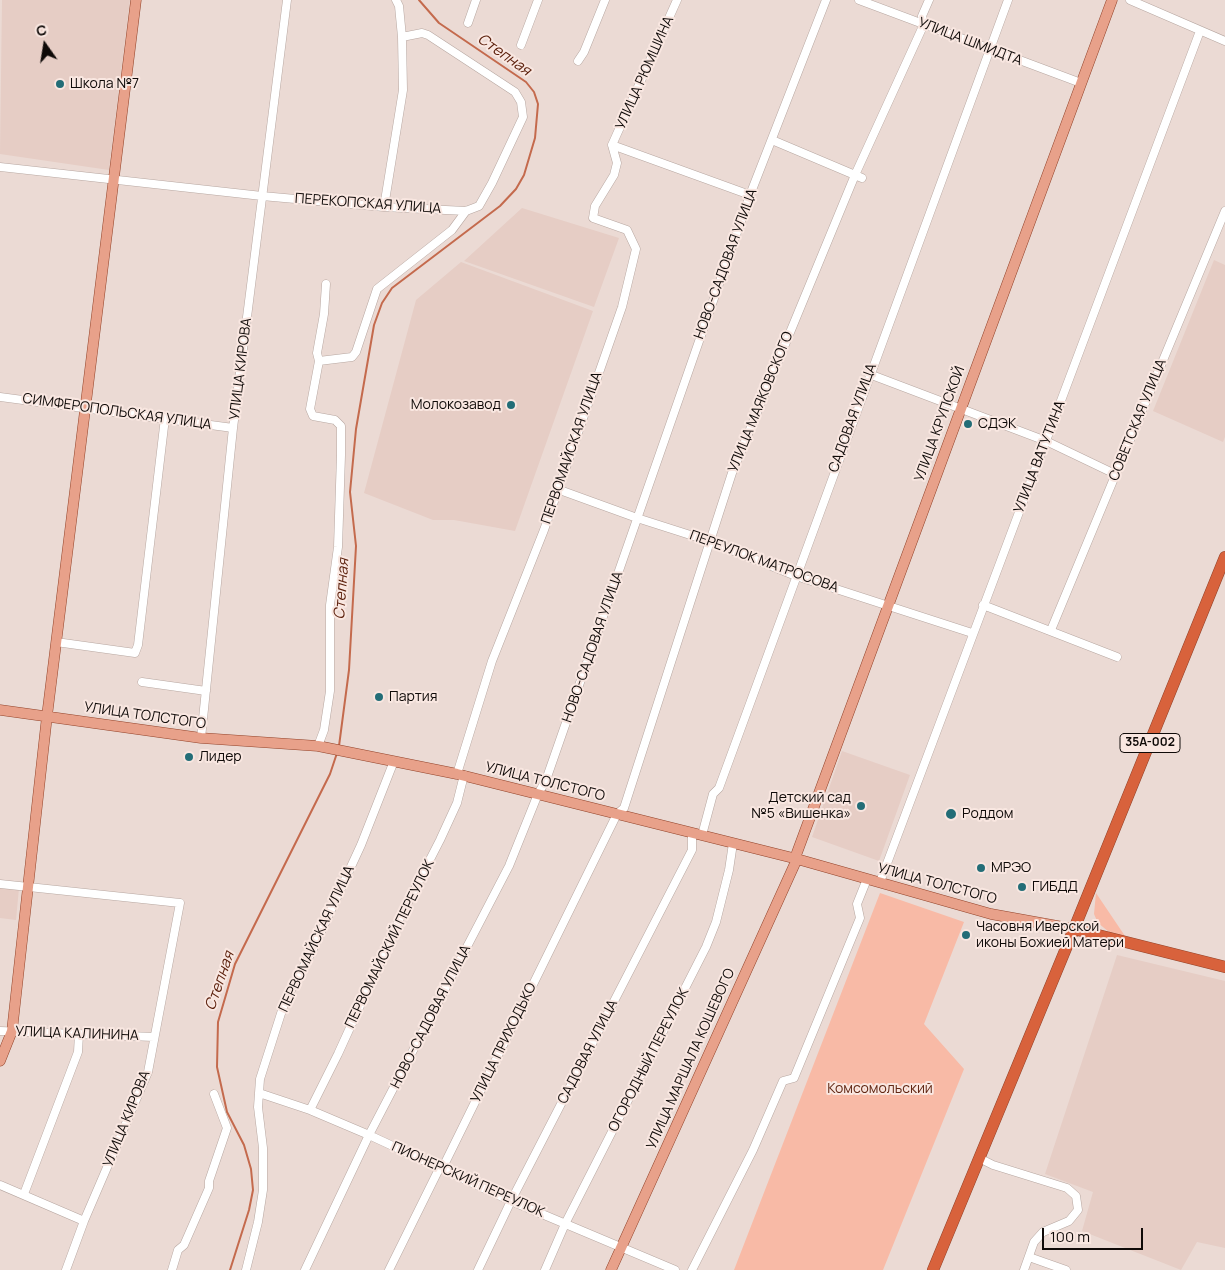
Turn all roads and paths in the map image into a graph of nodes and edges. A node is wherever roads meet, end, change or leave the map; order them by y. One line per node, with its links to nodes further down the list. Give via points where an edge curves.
1 (136, 0): 27 (main road)
2 (287, 0): 29 (street, УЛИЦА КИРОВА)
3 (476, 0): 14 (street)
4 (538, 0): 19 (street)
5 (605, 0): 21 (street)
6 (677, 0): 24 (street, УЛИЦА РЮМШИНА)
7 (826, 0): 23 (street, НОВО-САДОВАЯ УЛИЦА)
8 (859, 0): 15 (street, УЛИЦА ШМИДТА)
9 (929, 0): 15 (street, УЛИЦА МАЯКОВСКОГО, via 922,16)
10 (1008, 0): 20 (street, САДОВАЯ УЛИЦА)
11 (1112, 0): 22 (main road, УЛИЦА КРУПСКОЙ)
12 (1130, 0): 16 (street)
13 (398, 3): 17 (street)
14 (468, 24)
15 (924, 24): 20 (street, УЛИЦА ШМИДТА); 26 (street, УЛИЦА МАЯКОВСКОГО)
16 (1200, 31): 18 (street); 41 (street, УЛИЦА ВАТУТИНА)
17 (402, 37): 30 (street, via 403,90); 31 (street, via 428,35 516,92 522,102 523,117 492,183 479,206)
18 (1225, 42)
19 (521, 45)
20 (989, 50): 22 (street, УЛИЦА ШМИДТА); 35 (street, САДОВАЯ УЛИЦА)
21 (578, 61)
22 (1081, 83): 38 (main road, УЛИЦА КРУПСКОЙ)
23 (772, 140): 26 (street); 28 (street, НОВО-САДОВАЯ УЛИЦА)
24 (612, 145): 28 (street); 43 (street, ПЕРВОМАЙСКАЯ УЛИЦА, via 617,163 614,175 595,206 593,218 627,230 636,250 622,307)
25 (0, 166): 27 (street, ПЕРЕКОПСКАЯ УЛИЦА)
26 (859, 177): 45 (street, УЛИЦА МАЯКОВСКОГО, via 732,473)
27 (113, 181): 29 (street, ПЕРЕКОПСКАЯ УЛИЦА); 37 (main road)
28 (750, 195): 44 (street, НОВО-САДОВАЯ УЛИЦА)
29 (262, 196): 30 (street, ПЕРЕКОПСКАЯ УЛИЦА); 40 (street, УЛИЦА КИРОВА)
30 (384, 207): 31 (street, ПЕРЕКОПСКАЯ УЛИЦА)
31 (466, 211): 34 (street, via 452,230 377,289 352,357)
32 (1225, 211): 42 (street, СОВЕТСКАЯ УЛИЦА)
33 (326, 284): 34 (street, via 317,353)
34 (319, 361): 59 (street, via 310,410 313,416 335,420 341,426 338,547 330,605 330,691)
35 (869, 374): 38 (street); 47 (street, САДОВАЯ УЛИЦА)
36 (0, 397): 37 (street, СИМФЕРОПОЛЬСКАЯ УЛИЦА)
37 (85, 407): 39 (street, СИМФЕРОПОЛЬСКАЯ УЛИЦА); 52 (main road)
38 (960, 410): 41 (street); 48 (main road, УЛИЦА КРУПСКОЙ)
39 (165, 418): 40 (street, СИМФЕРОПОЛЬСКАЯ УЛИЦА); 52 (street, via 135,653)
40 (233, 428): 55 (street, УЛИЦА КИРОВА)
41 (1046, 441): 42 (street); 49 (street, УЛИЦА ВАТУТИНА)
42 (1115, 474): 50 (street, СОВЕТСКАЯ УЛИЦА)
43 (557, 490): 44 (street, ПЕРЕУЛОК МАТРОСОВА); 61 (street, ПЕРВОМАЙСКАЯ УЛИЦА, via 492,661)
44 (637, 518): 45 (street, ПЕРЕУЛОК МАТРОСОВА); 62 (street, НОВО-САДОВАЯ УЛИЦА, via 575,702)
45 (709, 541): 47 (street, ПЕРЕУЛОК МАТРОСОВА); 63 (street, УЛИЦА МАЯКОВСКОГО, via 624,808)
46 (1225, 557): 71 (highway, 35А-002)
47 (796, 576): 48 (street, ПЕРЕУЛОК МАТРОСОВА); 64 (street, САДОВАЯ УЛИЦА, via 719,788 712,794)
48 (887, 604): 51 (street, ПЕРЕУЛОК МАТРОСОВА); 66 (main road, УЛИЦА КРУПСКОЙ)
49 (983, 605): 50 (street); 51 (street, УЛИЦА ВАТУТИНА)
50 (1051, 630): 53 (street)
51 (972, 633): 68 (street, УЛИЦА ВАТУТИНА)
52 (56, 642): 57 (main road)
53 (1117, 657)
54 (142, 682): 55 (street)
55 (206, 691): 58 (street, УЛИЦА КИРОВА)
56 (0, 710): 57 (main road, УЛИЦА ТОЛСТОГО)
57 (47, 716): 58 (main road, УЛИЦА ТОЛСТОГО); 70 (main road)
58 (201, 738): 59 (main road, УЛИЦА ТОЛСТОГО)
59 (320, 746): 60 (main road, УЛИЦА ТОЛСТОГО)
60 (394, 761): 61 (main road, УЛИЦА ТОЛСТОГО); 79 (street, ПЕРВОМАЙСКАЯ УЛИЦА, via 361,846 285,1001 260,1079)
61 (461, 774): 62 (main road, УЛИЦА ТОЛСТОГО); 80 (street, ПЕРВОМАЙСКИЙ ПЕРЕУЛОК, via 457,803)
62 (538, 794): 63 (main road, УЛИЦА ТОЛСТОГО); 81 (street, НОВО-САДОВАЯ УЛИЦА, via 509,866)
63 (617, 814): 64 (main road, УЛИЦА ТОЛСТОГО); 83 (street, УЛИЦА ПРИХОДЬКО, via 445,1163)
64 (697, 834): 65 (main road, УЛИЦА ТОЛСТОГО); 86 (street, САДОВАЯ УЛИЦА, via 692,850)
65 (733, 843): 66 (main road, УЛИЦА ТОЛСТОГО); 88 (street, ОГОРОДНЫЙ ПЕРЕУЛОК, via 716,922 706,947)
66 (796, 859): 67 (main road, УЛИЦА ТОЛСТОГО); 89 (main road, УЛИЦА МАРШАЛА КОШЕВОГО)
67 (867, 879): 68 (main road, УЛИЦА ТОЛСТОГО); 100 (street, via 857,904 860,918 794,1078 783,1081 753,1150)
68 (880, 882): 71 (main road, УЛИЦА ТОЛСТОГО, via 991,914)
69 (0, 884): 70 (street)
70 (30, 886): 74 (main road); 76 (street, УЛИЦА КИРОВА, via 180,903)
71 (1074, 929): 72 (highway); 82 (highway, 35А-002)
72 (1225, 968)
73 (0, 1031): 74 (street, УЛИЦА КАЛИНИНА)
74 (12, 1031): 75 (street, УЛИЦА КАЛИНИНА); 77 (main road)
75 (79, 1034): 76 (street, УЛИЦА КАЛИНИНА); 85 (street, via 78,1052)
76 (154, 1037): 87 (street, УЛИЦА КИРОВА, via 148,1072)
77 (0, 1061)
78 (214, 1094): 92 (street, via 227,1128 209,1188 184,1245 178,1250)
79 (259, 1094): 80 (street, ПИОНЕРСКИЙ ПЕРЕУЛОК); 93 (street, ПЕРВОМАЙСКАЯ УЛИЦА, via 263,1190)
80 (310, 1110): 81 (street, ПИОНЕРСКИЙ ПЕРЕУЛОК)
81 (369, 1135): 83 (street, ПИОНЕРСКИЙ ПЕРЕУЛОК); 94 (street, НОВО-САДОВАЯ УЛИЦА)
82 (979, 1158): 90 (street, via 1067,1188 1076,1196 1078,1210 1069,1221 1043,1232 1034,1242); 101 (highway, 35А-002)
83 (439, 1169): 86 (street, ПИОНЕРСКИЙ ПЕРЕУЛОК); 95 (street, УЛИЦА ПРИХОДЬКО)
84 (0, 1185): 85 (street)
85 (24, 1194): 87 (street)
86 (511, 1201): 88 (street, ПИОНЕРСКИЙ ПЕРЕУЛОК); 96 (street, САДОВАЯ УЛИЦА)
87 (84, 1221): 91 (street, УЛИЦА КИРОВА)
88 (565, 1224): 89 (street, ПИОНЕРСКИЙ ПЕРЕУЛОК); 97 (street, ОГОРОДНЫЙ ПЕРЕУЛОК)
89 (621, 1248): 98 (main road, УЛИЦА МАРШАЛА КОШЕВОГО); 99 (street, ПИОНЕРСКИЙ ПЕРЕУЛОК)
90 (1029, 1257): 102 (street); 103 (street)
91 (66, 1270)
92 (172, 1270)
93 (246, 1270)
94 (305, 1270)
95 (389, 1270)
96 (478, 1270)
97 (545, 1270)
98 (611, 1270)
99 (675, 1270)
100 (692, 1270)
101 (933, 1270)
102 (1024, 1270)
103 (1066, 1270)

